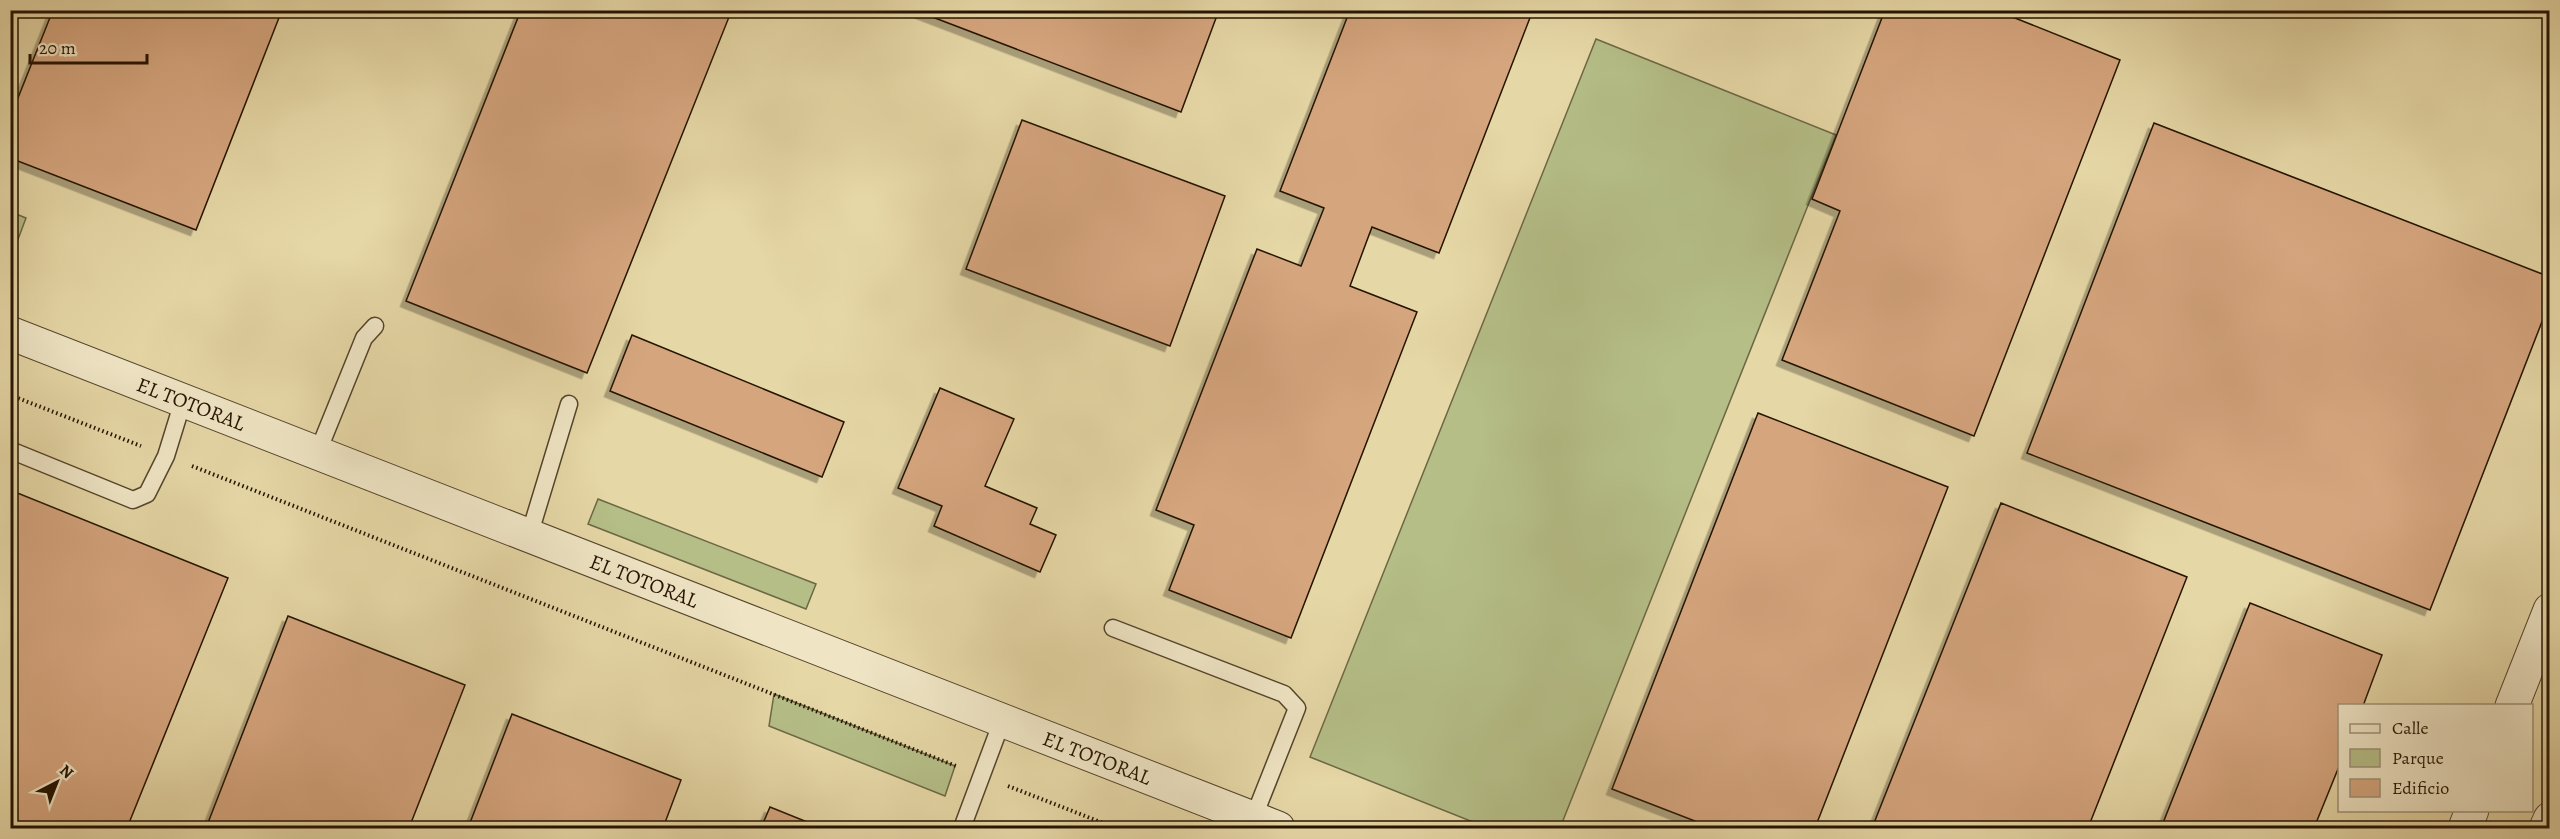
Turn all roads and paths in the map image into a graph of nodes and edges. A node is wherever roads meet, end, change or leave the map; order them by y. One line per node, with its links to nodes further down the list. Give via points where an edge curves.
1 (375, 326): 7 (lane, via 364,338)
2 (10, 333): 4 (street, EL TOTORAL)
3 (10, 395): 8 (path)
4 (183, 401): 7 (street, EL TOTORAL); 8 (lane)
5 (569, 404): 9 (lane)
6 (10, 450): 8 (lane, via 133,500 147,494)
7 (317, 454): 9 (street, EL TOTORAL)
8 (166, 456): 14 (path)
9 (529, 536): 13 (street, EL TOTORAL)
10 (2550, 610): 12 (street)
11 (1113, 628): 17 (lane, via 1284,694 1297,708)
12 (2512, 704)
13 (1002, 721): 14 (lane); 17 (street, EL TOTORAL)
14 (980, 776): 18 (lane); 19 (path)
15 (2471, 812): 20 (street)
16 (2550, 819): 21 (street)
17 (1265, 824)
18 (962, 828)
19 (1116, 828)
20 (2465, 828)
21 (2546, 828)

